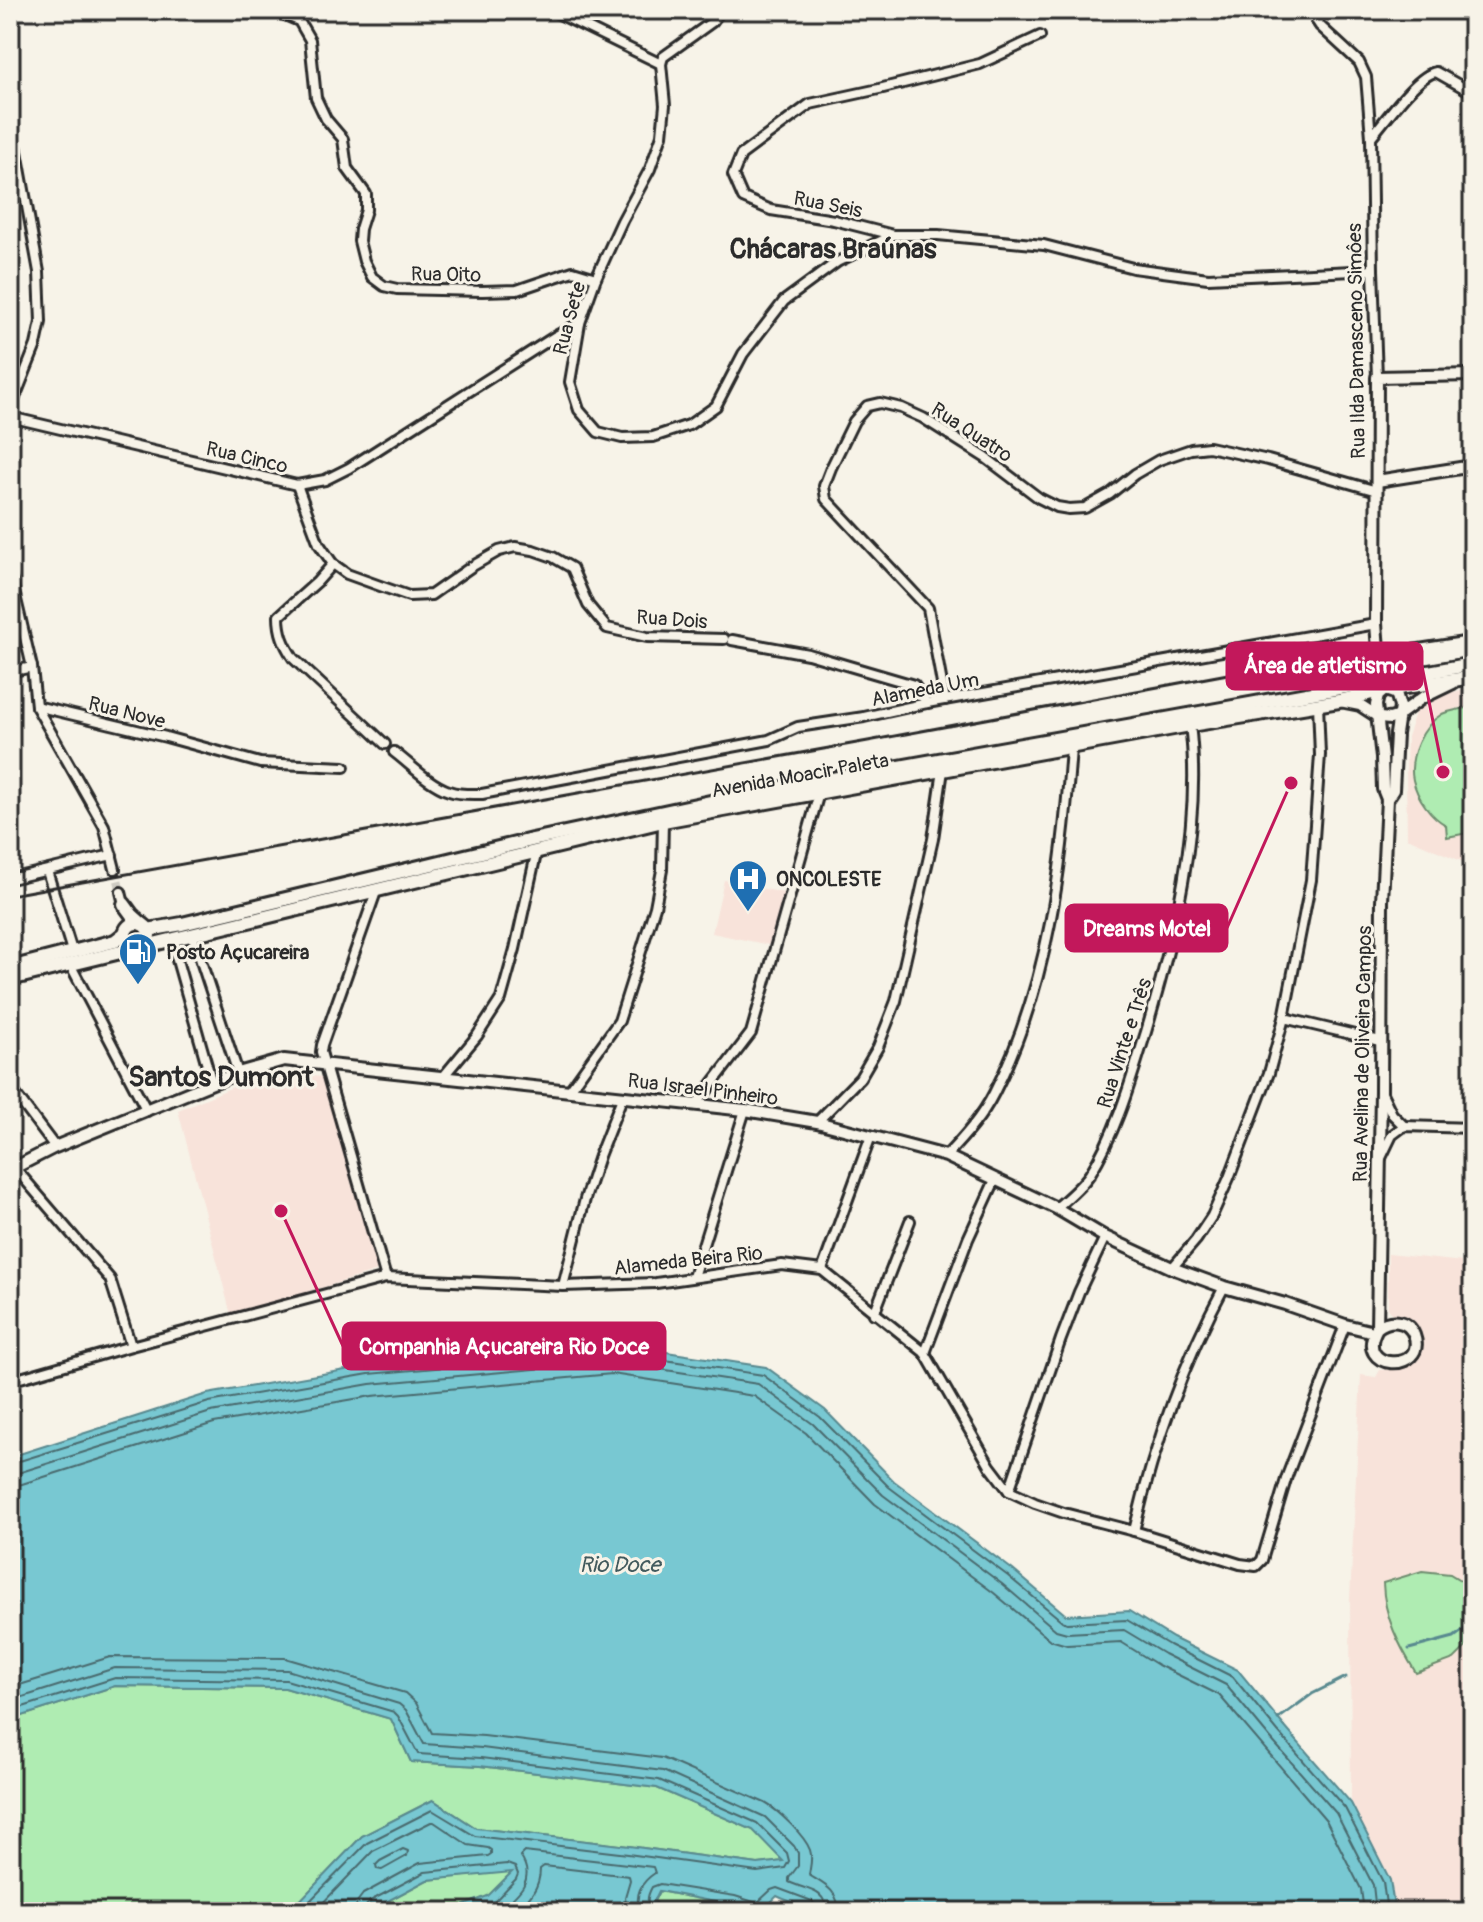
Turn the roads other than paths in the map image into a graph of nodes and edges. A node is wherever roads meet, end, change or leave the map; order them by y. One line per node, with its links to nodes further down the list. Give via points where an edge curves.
1 (262, 10): 12 (street, Rua Oito, via 299,21 310,40 316,98 343,139 347,168 366,194 359,241 372,277 397,289 482,291 517,290 573,271)
2 (551, 10): 6 (street)
3 (721, 10): 6 (street)
4 (1314, 10): 9 (street, Rua Ilda Damasceno Simôes, via 1320,26 1363,69)
5 (1040, 36): 10 (street, Rua Seis, via 980,64 810,104 741,155 733,175 743,198 771,210)
6 (661, 64): 12 (street, Rua Sete, via 662,135)
7 (1473, 93): 9 (street, via 1430,72)
8 (10, 113): 16 (street, via 39,272 41,322)
9 (1371, 137): 11 (street, Rua Ilda Damasceno Simôes)
10 (893, 235): 11 (street, Rua Seis, via 1044,245 1190,277); 13 (street, Rua Sete, via 837,262 784,301 743,354 716,406 689,425 653,437 598,432 579,410 570,382)
11 (1373, 270): 15 (street, Rua Ilda Damasceno Simôes)
12 (596, 278): 13 (street, Rua Sete)
13 (580, 323): 19 (street, Rua Cinco, via 349,468)
14 (1473, 375): 15 (street)
15 (1377, 377): 20 (street, Rua Ilda Damasceno Simôes)
16 (10, 410)
17 (10, 417): 19 (street, Rua Cinco)
18 (1473, 466): 20 (street)
19 (297, 485): 21 (street, via 319,544)
20 (1377, 486): 23 (street, Rua Ilda Damasceno Simôes); 29 (street, Rua Quatro, via 1209,447 1159,460 1085,508 1069,509 1039,498 923,418 880,403 867,406 831,468 824,486 826,499 928,608)
21 (333, 564): 31 (street, Rua Dois, via 409,596 431,595 499,551 533,550 572,568 588,605 607,628 647,637 728,639 808,654 914,685); 37 (street, via 279,616 279,630 293,658)
22 (10, 574): 25 (street)
23 (1376, 624): 28 (street, Rua Ilda Damasceno Simôes); 29 (street, Alameda Um)
24 (1473, 664): 28 (main road, Avenida Moacir Paleta)
25 (32, 667): 26 (street); 33 (street)
26 (10, 672)
27 (1470, 677): 28 (main road, Avenida Moacir Paleta); 35 (street, via 1431,692)
28 (1384, 685): 30 (main road, Avenida Moacir Paleta); 34 (street, Rua Avelina de Oliveira Campos); 35 (street, via 1397,696); 51 (main road, Avenida Moacir Paleta, via 743,795 182,924)
29 (945, 700): 31 (street, Alameda Um)
30 (1339, 701): 32 (main road, Avenida Moacir Paleta); 34 (street)
31 (927, 703): 39 (street, Alameda Um, via 798,727 769,740 482,794 446,790)
32 (1318, 704): 36 (main road, Avenida Moacir Paleta); 59 (street, via 1320,755 1311,880)
33 (36, 706): 40 (street, Rua Nove, via 260,763); 46 (street, via 104,826)
34 (1376, 715): 35 (street); 43 (street, Rua Avelina de Oliveira Campos)
35 (1399, 715): 43 (street, Rua Avelina de Oliveira Campos, via 1393,790)
36 (1190, 725): 38 (main road, Avenida Moacir Paleta); 82 (street, Rua Vinte e Três, via 1192,802 1185,865 1157,994 1104,1147 1089,1175)
37 (385, 744)
38 (1071, 748): 41 (main road, Avenida Moacir Paleta); 78 (street, via 1059,869 1018,1038 993,1095)
39 (394, 752)
40 (344, 767)
41 (943, 770): 42 (main road, Avenida Moacir Paleta); 72 (street, via 930,854 896,1001 860,1078)
42 (819, 793): 44 (main road, Avenida Moacir Paleta); 69 (street, via 751,1033)
43 (1387, 799): 60 (street, Rua Avelina de Oliveira Campos)
44 (663, 821): 45 (main road, Avenida Moacir Paleta); 66 (street, via 655,907 619,1021)
45 (537, 850): 50 (main road, Avenida Moacir Paleta); 63 (street, via 501,999)
46 (112, 855): 47 (street); 48 (street)
47 (115, 869)
48 (47, 871): 49 (street); 56 (street)
49 (10, 879)
50 (377, 889): 53 (main road, Avenida Moacir Paleta); 61 (street, via 322,1045)
51 (145, 927): 52 (main road, via 130,924); 52 (main road, via 123,898); 55 (main road, via 147,941)
52 (124, 932): 55 (main road, via 129,945); 56 (main road, Avenida Moacir Paleta, via 115,941)
53 (192, 934): 54 (main road, Avenida Moacir Paleta); 62 (street)
54 (171, 939): 55 (main road, Avenida Moacir Paleta); 64 (street)
55 (139, 947): 56 (main road, Avenida Moacir Paleta)
56 (71, 958): 57 (main road, Avenida Moacir Paleta); 58 (main road, Avenida Moacir Paleta); 71 (street)
57 (10, 968)
58 (10, 979)
59 (1284, 1018): 60 (street); 86 (street, via 1269,1073 1217,1203)
60 (1380, 1041): 67 (street, Rua Avelina de Oliveira Campos)
61 (325, 1063): 62 (street, Rua Israel Pinheiro, via 284,1060); 63 (street, Rua Israel Pinheiro); 89 (street)
62 (238, 1073): 64 (street, Rua Israel Pinheiro)
63 (443, 1077): 66 (street, Rua Israel Pinheiro)
64 (212, 1083): 71 (street, Rua Israel Pinheiro)
65 (10, 1087): 77 (street)
66 (569, 1091): 68 (street, Rua Israel Pinheiro)
67 (1381, 1091): 73 (street); 79 (street, Rua Avelina de Oliveira Campos)
68 (622, 1098): 69 (street, Rua Israel Pinheiro); 90 (street, via 585,1199)
69 (696, 1105): 70 (street, Rua Israel Pinheiro)
70 (745, 1110): 72 (street, Rua Israel Pinheiro); 88 (street)
71 (147, 1111): 77 (street, Rua Israel Pinheiro)
72 (817, 1122): 75 (street, Rua Israel Pinheiro)
73 (1404, 1126): 74 (street); 79 (street, via 1392,1135)
74 (1473, 1128)
75 (871, 1136): 78 (street, Rua Israel Pinheiro); 87 (street)
76 (1473, 1136): 85 (street)
77 (55, 1147): 80 (street, Rua Israel Pinheiro)
78 (946, 1156): 81 (street, Rua Israel Pinheiro)
79 (1380, 1160): 92 (street, Rua Avelina de Oliveira Campos)
80 (12, 1169): 97 (street, via 110,1279)
81 (995, 1180): 82 (street, Rua Israel Pinheiro); 98 (street)
82 (1056, 1208): 84 (street, Rua Israel Pinheiro)
83 (910, 1221): 93 (street)
84 (1105, 1237): 86 (street, Rua Israel Pinheiro); 100 (street, via 1061,1339)
85 (1472, 1254)
86 (1172, 1268): 91 (street, Rua Israel Pinheiro)
87 (822, 1270): 88 (street, Alameda Beira Rio, via 782,1265); 93 (street)
88 (693, 1277): 90 (street, Alameda Beira Rio)
89 (386, 1278): 90 (street, Alameda Beira Rio); 97 (street, Alameda Beira Rio)
90 (563, 1286)
91 (1224, 1287): 95 (street, Rua Israel Pinheiro); 101 (street, via 1177,1392)
92 (1376, 1309): 94 (street, Rua Avelina de Oliveira Campos); 96 (street, Rua Avelina de Oliveira Campos)
93 (874, 1314): 98 (street)
94 (1395, 1321): 96 (street); 96 (street, Rua Avelina de Oliveira Campos, via 1404,1323 1414,1336 1413,1351 1403,1362 1379,1359 1372,1345)
95 (1345, 1325): 96 (street, Rua Israel Pinheiro); 101 (street, via 1256,1566)
96 (1375, 1330)
97 (131, 1346): 99 (street, Alameda Beira Rio)
98 (925, 1353): 100 (street)
99 (11, 1379)
100 (1009, 1491): 101 (street, via 1052,1509)
101 (1134, 1531)

